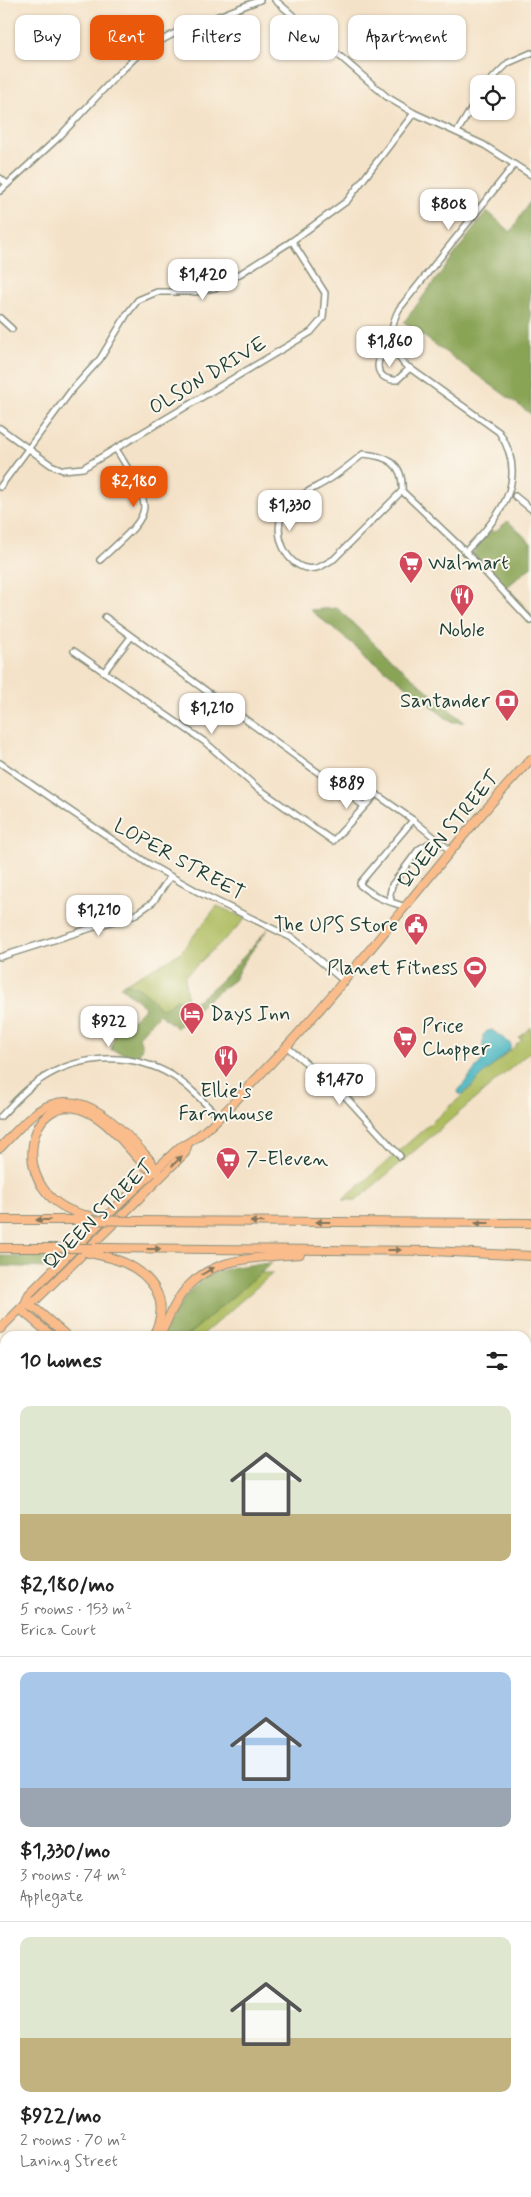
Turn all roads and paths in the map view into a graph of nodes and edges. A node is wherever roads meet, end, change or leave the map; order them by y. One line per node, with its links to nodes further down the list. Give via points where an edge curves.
1 (260, 0): 11 (street, via 177,32 142,51 59,137)
2 (275, 0): 6 (street, via 387,97)
3 (531, 53): 4 (street, via 508,63)
4 (496, 75)
5 (470, 111): 7 (street)
6 (414, 113): 7 (street); 13 (street, via 347,201)
7 (457, 132): 8 (street)
8 (514, 165): 9 (street); 16 (street, via 400,309 392,330)
9 (531, 175)
10 (0, 178): 11 (street)
11 (7, 184): 12 (street)
12 (0, 191)
13 (292, 241): 19 (street, via 219,287 195,292 157,292 138,300 100,359 71,390); 20 (street, OLSON DRIVE, via 325,293 323,318 311,332)
14 (0, 318): 15 (street)
15 (12, 329)
16 (393, 348): 17 (street); 17 (street, via 380,357 381,373 390,380 397,380)
17 (410, 368): 23 (street, via 504,437 516,459)
18 (0, 428): 19 (street, OLSON DRIVE)
19 (28, 448): 20 (street, OLSON DRIVE, via 51,465 72,471); 21 (street)
20 (116, 449): 26 (street, via 142,490 144,514 138,524)
21 (0, 487)
22 (402, 491): 22 (street, via 326,564 309,568 290,559 284,551 280,518 286,508 363,454 380,455 393,463 403,478); 25 (street)
23 (515, 496): 24 (street); 25 (street, via 505,511)
24 (531, 509)
25 (465, 552): 28 (street)
26 (100, 560)
27 (105, 617): 29 (street)
28 (531, 621)
29 (131, 637): 31 (street); 34 (street)
30 (74, 651): 31 (street)
31 (104, 672): 34 (street, via 205,742 255,786 333,841)
32 (531, 759): 37 (highway, QUEEN STREET)
33 (0, 763): 38 (street, LOPER STREET)
34 (364, 806): 35 (street, via 376,794)
35 (413, 820): 36 (street); 39 (street, via 360,883 380,900)
36 (437, 839): 37 (street); 39 (street, via 419,849 392,885)
37 (451, 851): 40 (highway, QUEEN STREET)
38 (170, 877): 41 (street, via 155,900 136,914); 42 (street, LOPER STREET, via 294,939)
39 (391, 901): 40 (street)
40 (406, 907): 42 (highway, QUEEN STREET)
41 (0, 957)
42 (344, 982): 43 (highway, QUEEN STREET)
43 (287, 1046): 45 (highway, QUEEN STREET); 49 (street, via 342,1094)
44 (0, 1117): 45 (street, via 31,1086 49,1074 78,1063 109,1058 131,1060 163,1071 190,1089)
45 (218, 1117): 47 (highway, QUEEN STREET)
46 (24, 1137): 50 (highway, via 32,1125 47,1113 68,1108 83,1110 102,1122 146,1167)
47 (188, 1143): 50 (highway, QUEEN STREET); 51 (highway, QUEEN STREET, one-way to 47, via 185,1153)
48 (0, 1148): 50 (highway, via 44,1107 76,1103 106,1116 150,1160)
49 (400, 1156)
50 (155, 1170): 51 (highway); 60 (highway, QUEEN STREET, via 29,1294)
51 (161, 1176): 60 (highway, QUEEN STREET, via 36,1300)
52 (43, 1201): 53 (highway)
53 (88, 1218): 54 (highway, one-way to 54); 55 (highway, one-way to 53, bridge)
54 (0, 1220)
55 (531, 1223)
56 (0, 1248): 57 (highway, bridge)
57 (102, 1251): 58 (highway, one-way to 58); 64 (highway, via 134,1267 151,1282 160,1305 160,1320)
58 (308, 1252): 59 (highway, one-way to 59, via 433,1251); 65 (highway, one-way to 58, via 180,1296 199,1276 222,1264)
59 (531, 1256)
60 (23, 1306): 61 (highway, QUEEN STREET); 62 (highway); 63 (highway, via 37,1310)
61 (0, 1329)
62 (47, 1331)
63 (61, 1331)
64 (155, 1331)
65 (162, 1331)

